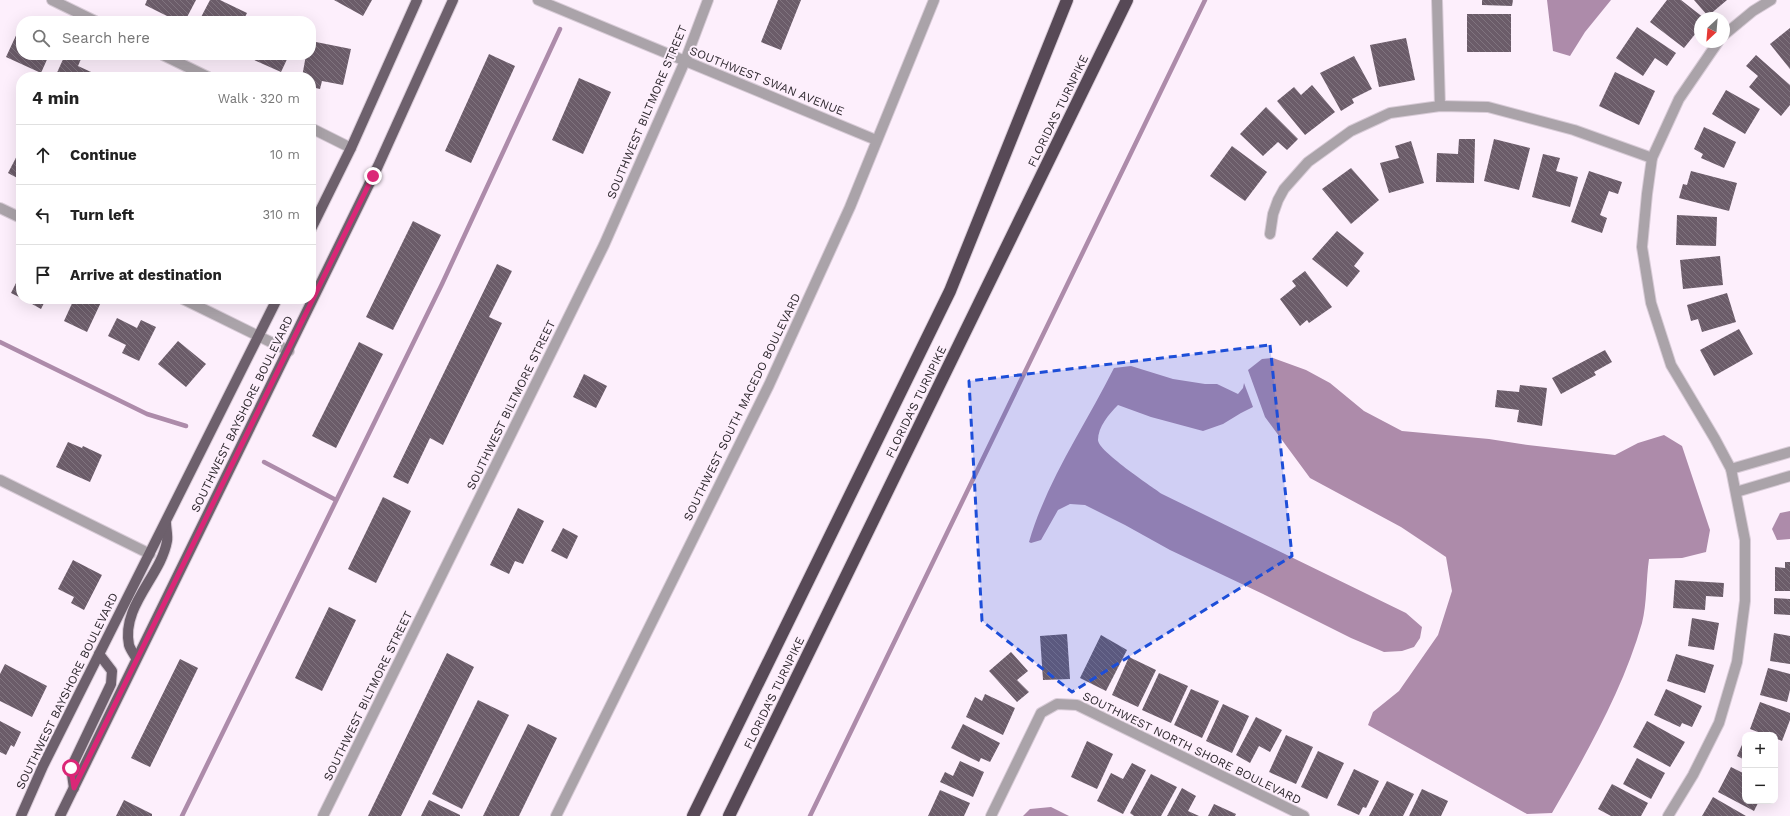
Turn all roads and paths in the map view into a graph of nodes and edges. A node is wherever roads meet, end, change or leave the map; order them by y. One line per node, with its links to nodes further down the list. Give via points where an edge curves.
1 (52, 0): 11 (street)
2 (417, 0): 20 (main road)
3 (453, 0): 26 (main road, SOUTHWEST BAYSHORE BOULEVARD)
4 (538, 0): 15 (street, SOUTHWEST SWAN AVENUE)
5 (708, 0): 15 (street, SOUTHWEST BILTMORE STREET)
6 (934, 0): 19 (street, SOUTHWEST SOUTH MACEDO BOULEVARD)
7 (1067, 0): 46 (highway, FLORIDA'S TURNPIKE, via 950,291)
8 (1127, 0): 47 (highway, FLORIDA'S TURNPIKE)
9 (1437, 0): 17 (street)
10 (1771, 0): 12 (street)
11 (85, 16)
12 (1730, 30)
13 (1714, 48): 21 (street, via 1679,99)
14 (174, 60): 16 (street)
15 (685, 61): 19 (street, SOUTHWEST SWAN AVENUE); 44 (street, SOUTHWEST BILTMORE STREET, via 604,244)
16 (198, 72)
17 (1440, 106): 21 (street, via 1488,107 1574,130); 25 (street, via 1390,113 1351,131 1308,162 1278,200)
18 (316, 130): 20 (street)
19 (876, 140): 45 (street, SOUTHWEST SOUTH MACEDO BOULEVARD, via 850,207 769,385)
20 (351, 148): 24 (main road)
21 (1652, 158): 33 (street, via 1642,247 1651,303 1671,365)
22 (0, 208): 23 (street)
23 (16, 216)
24 (316, 219)
25 (1270, 234)
26 (316, 295)
27 (194, 304): 30 (street)
28 (275, 304): 30 (main road, SOUTHWEST BAYSHORE BOULEVARD)
29 (312, 304): 31 (main road, SOUTHWEST BAYSHORE BOULEVARD)
30 (259, 336): 31 (street); 37 (main road, SOUTHWEST BAYSHORE BOULEVARD)
31 (289, 351): 40 (main road, SOUTHWEST BAYSHORE BOULEVARD)
32 (1790, 452): 33 (street)
33 (1731, 469): 36 (street)
34 (1790, 476): 36 (street)
35 (0, 480): 38 (street)
36 (1736, 492): 50 (street, via 1745,540 1745,602 1737,662 1719,722 1693,775)
37 (166, 521): 38 (main road, SOUTHWEST BAYSHORE BOULEVARD); 40 (main road, via 167,541 128,624 129,646)
38 (150, 554): 39 (main road, SOUTHWEST BAYSHORE BOULEVARD)
39 (99, 654): 41 (main road, via 112,671 111,684 71,768); 42 (main road, SOUTHWEST BAYSHORE BOULEVARD)
40 (136, 658): 41 (main road, SOUTHWEST BAYSHORE BOULEVARD)
41 (74, 788): 43 (main road, SOUTHWEST BAYSHORE BOULEVARD)
42 (21, 816)
43 (60, 816)
44 (323, 816)
45 (556, 816)
46 (693, 816)
47 (730, 816)
48 (991, 816): 49 (street, SOUTHWEST NORTH SHORE BOULEVARD, via 1041,713 1057,704 1077,705)
49 (1304, 816)
50 (1668, 816)

